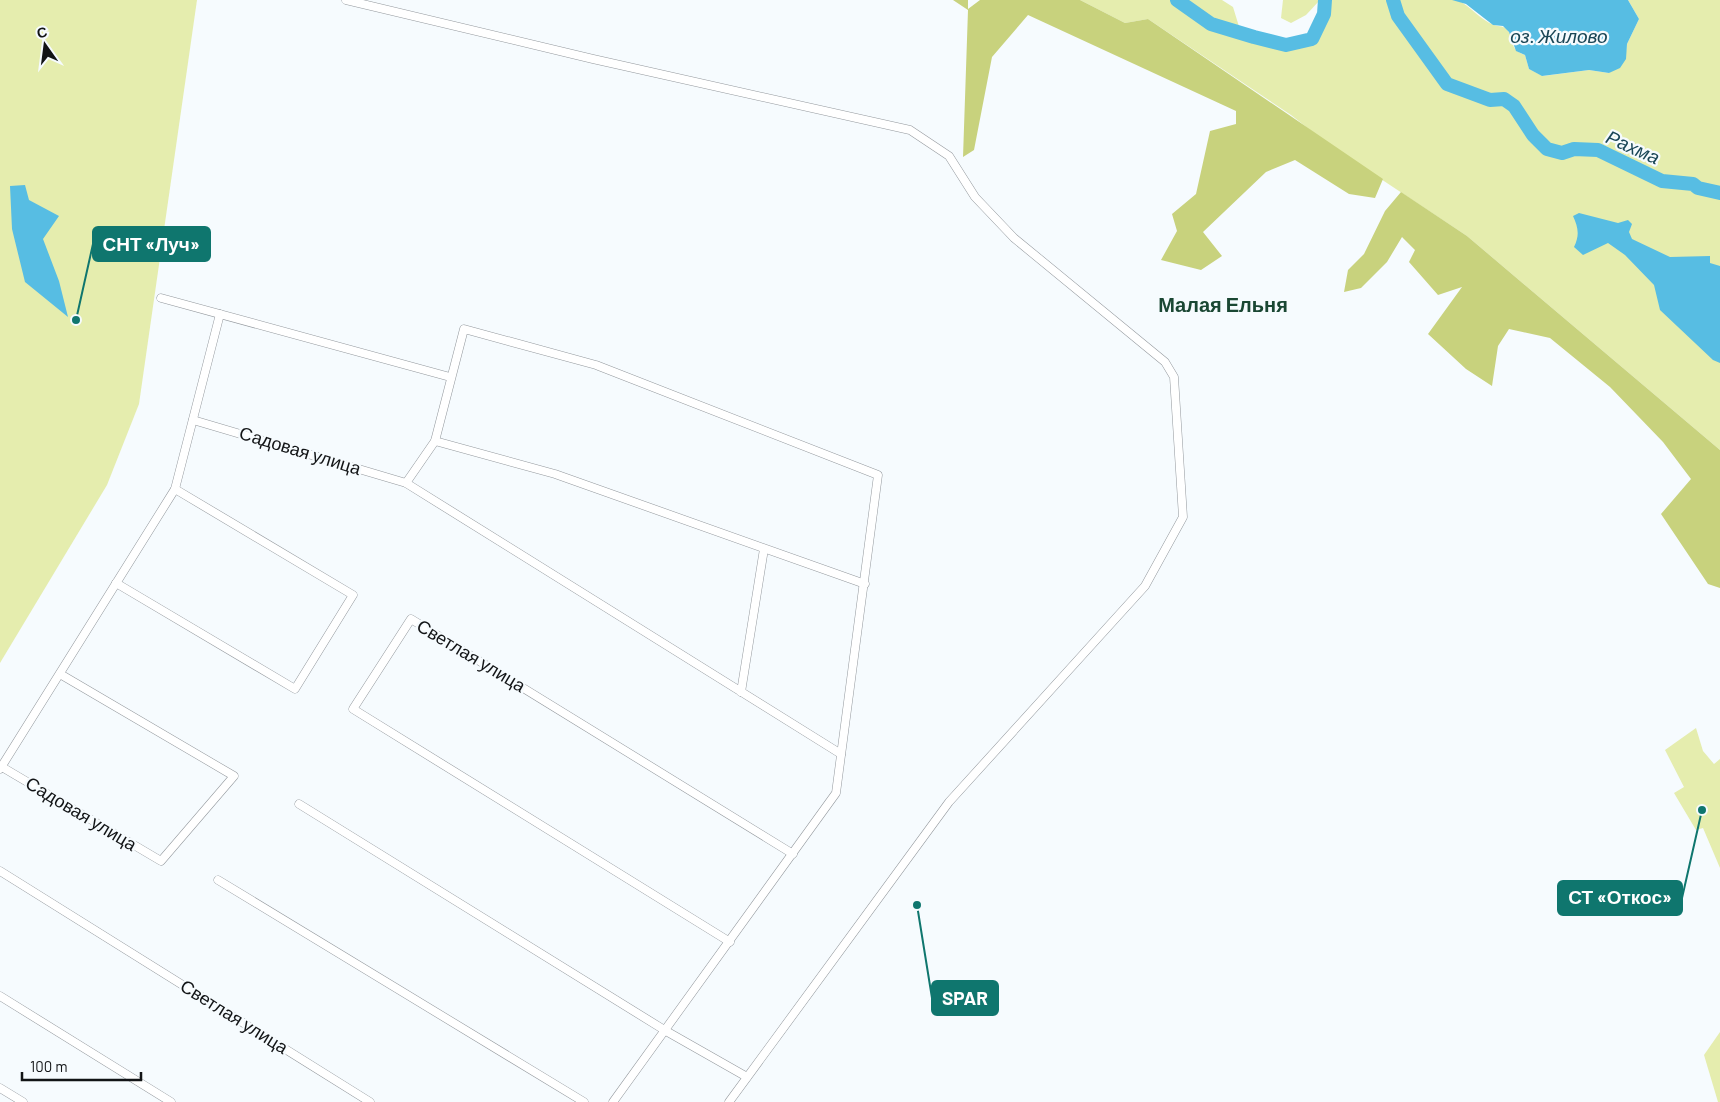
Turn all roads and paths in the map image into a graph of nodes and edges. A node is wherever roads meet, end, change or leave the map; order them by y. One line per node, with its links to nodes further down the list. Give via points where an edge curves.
1 (346, 0): 23 (street, via 910,130 949,156 975,197 1014,238 1165,362 1174,377 1183,516 1144,586 949,802)
2 (161, 298): 3 (street)
3 (220, 314): 4 (street); 5 (street, Садовая улица)
4 (450, 377): 6 (street); 11 (street, via 464,329 596,365 878,475)
5 (193, 420): 7 (street, Садовая улица); 8 (street, Садовая улица)
6 (435, 441): 7 (street); 9 (street, via 555,474)
7 (406, 483): 13 (street)
8 (175, 489): 10 (street, Садовая улица); 10 (street, via 353,595 295,689)
9 (764, 549): 11 (street); 13 (street)
10 (116, 583): 12 (street, Садовая улица)
11 (865, 584): 14 (street)
12 (60, 674): 15 (street, Садовая улица); 15 (street, Садовая улица, via 234,776 161,861)
13 (741, 692): 14 (street)
14 (841, 754): 17 (street, via 836,793)
15 (1, 768)
16 (299, 804): 22 (street)
17 (793, 854): 20 (street); 20 (street, Светлая улица, via 411,619 354,708)
18 (0, 871): 27 (street, Светлая улица)
19 (218, 880): 28 (street)
20 (730, 942): 22 (street)
21 (0, 996): 26 (street)
22 (666, 1031): 23 (street); 29 (street)
23 (747, 1077): 30 (street)
24 (0, 1088): 25 (street)
25 (23, 1102)
26 (171, 1102)
27 (370, 1102)
28 (584, 1102)
29 (613, 1102)
30 (729, 1102)

